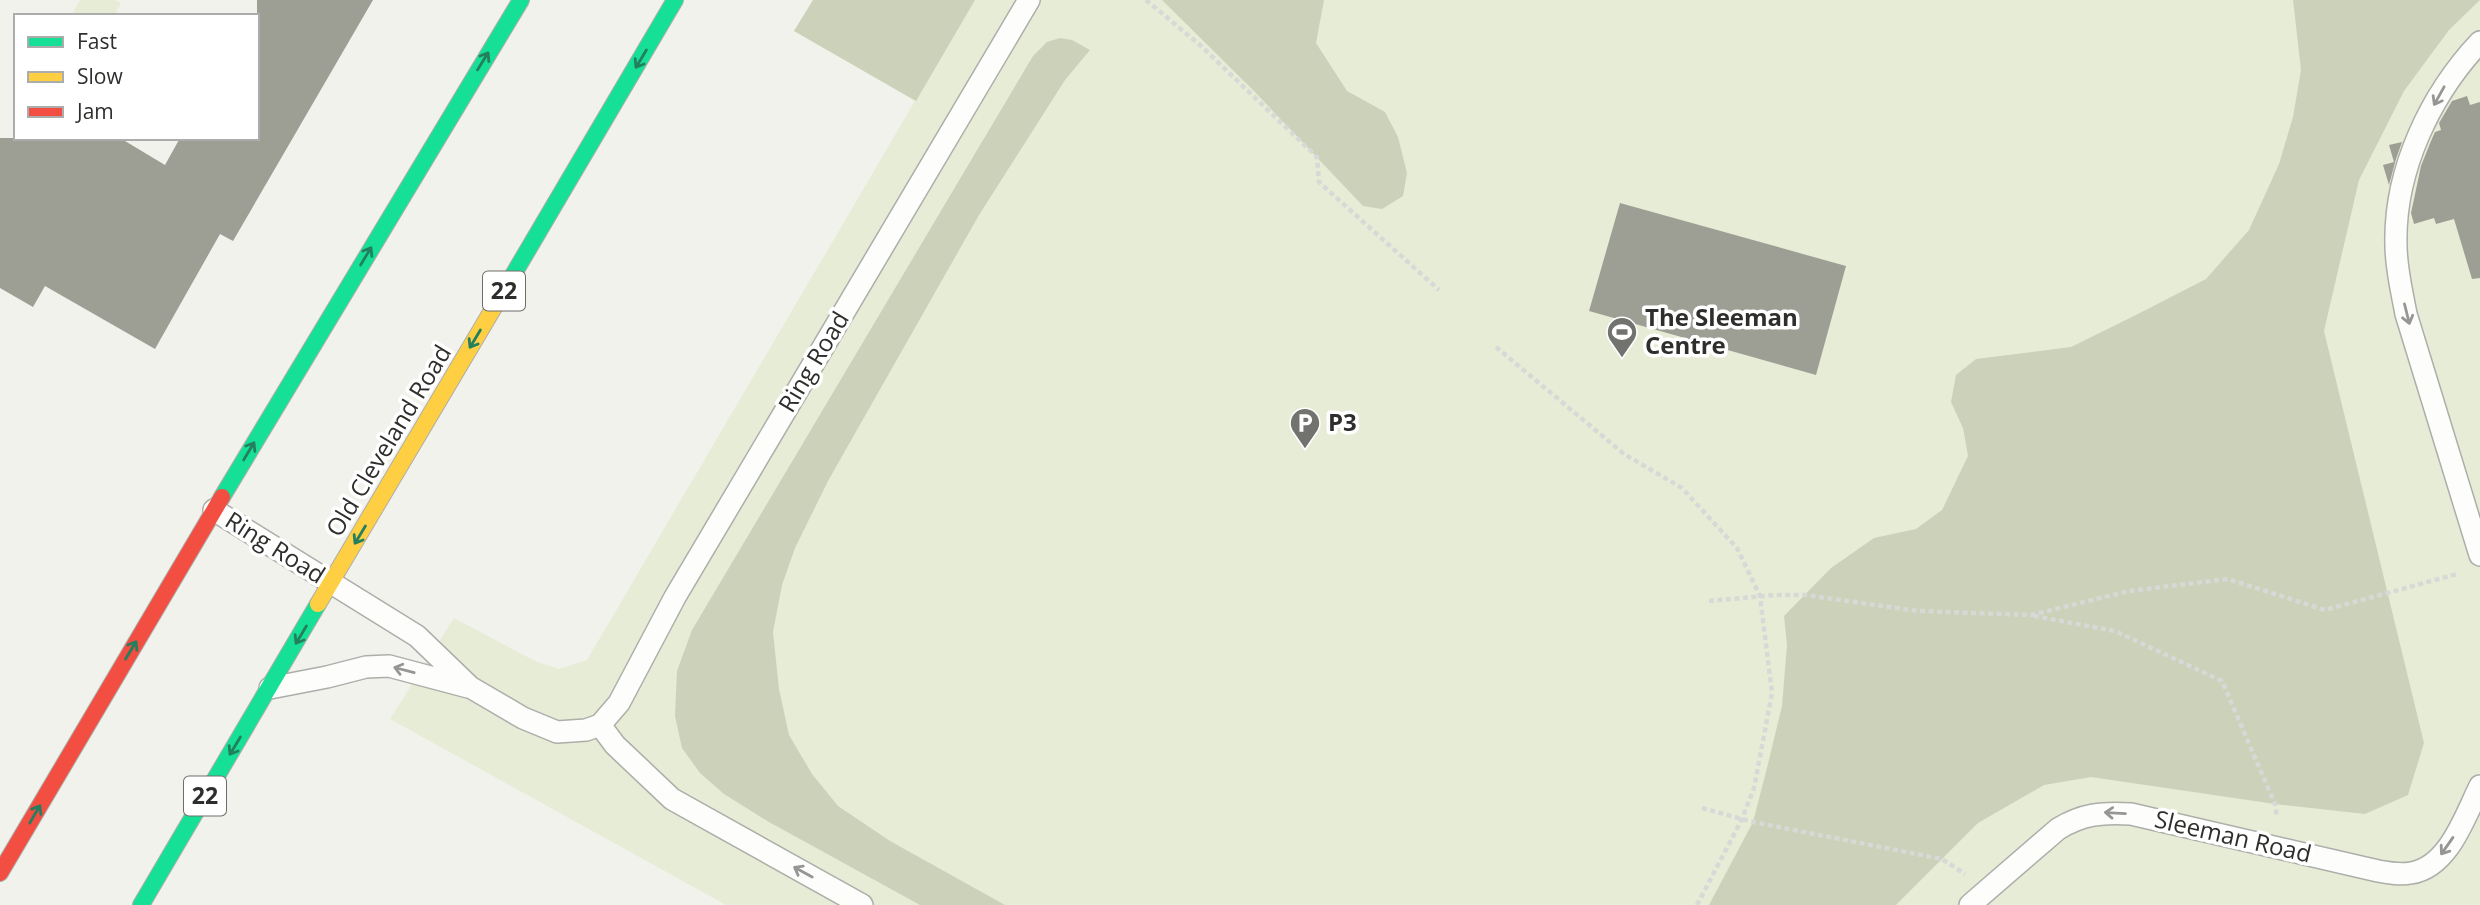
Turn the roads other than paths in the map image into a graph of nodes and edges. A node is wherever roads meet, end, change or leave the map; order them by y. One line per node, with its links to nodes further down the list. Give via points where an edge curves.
1 (521, 0): 5 (highway, one-way to 1)
2 (676, 0): 7 (highway, Old Cleveland Road / 22, one-way to 7)
3 (1029, 0): 10 (lane, Ring Road, via 676,597 619,703)
4 (2480, 42): 6 (lane, one-way to 6, via 2444,86 2423,127 2400,194 2395,245 2406,314)
5 (214, 510): 7 (lane, Ring Road); 12 (highway, one-way to 5)
6 (2473, 563)
7 (332, 583): 8 (lane, Ring Road, via 417,636); 9 (highway, Old Cleveland Road / 22, one-way to 9)
8 (470, 687): 9 (lane, Ring Road, one-way to 9, via 389,666); 10 (lane, Ring Road, via 530,722 557,732)
9 (270, 688): 13 (highway, Old Cleveland Road / 22, one-way to 13)
10 (600, 725): 14 (lane, one-way to 10, via 672,799)
11 (2480, 786): 15 (lane, Sleeman Road, one-way to 15, via 2437,860 2411,874 2378,871 2131,814 2105,812 2058,829)
12 (0, 873)
13 (141, 905)
14 (862, 905)
15 (1970, 905)

